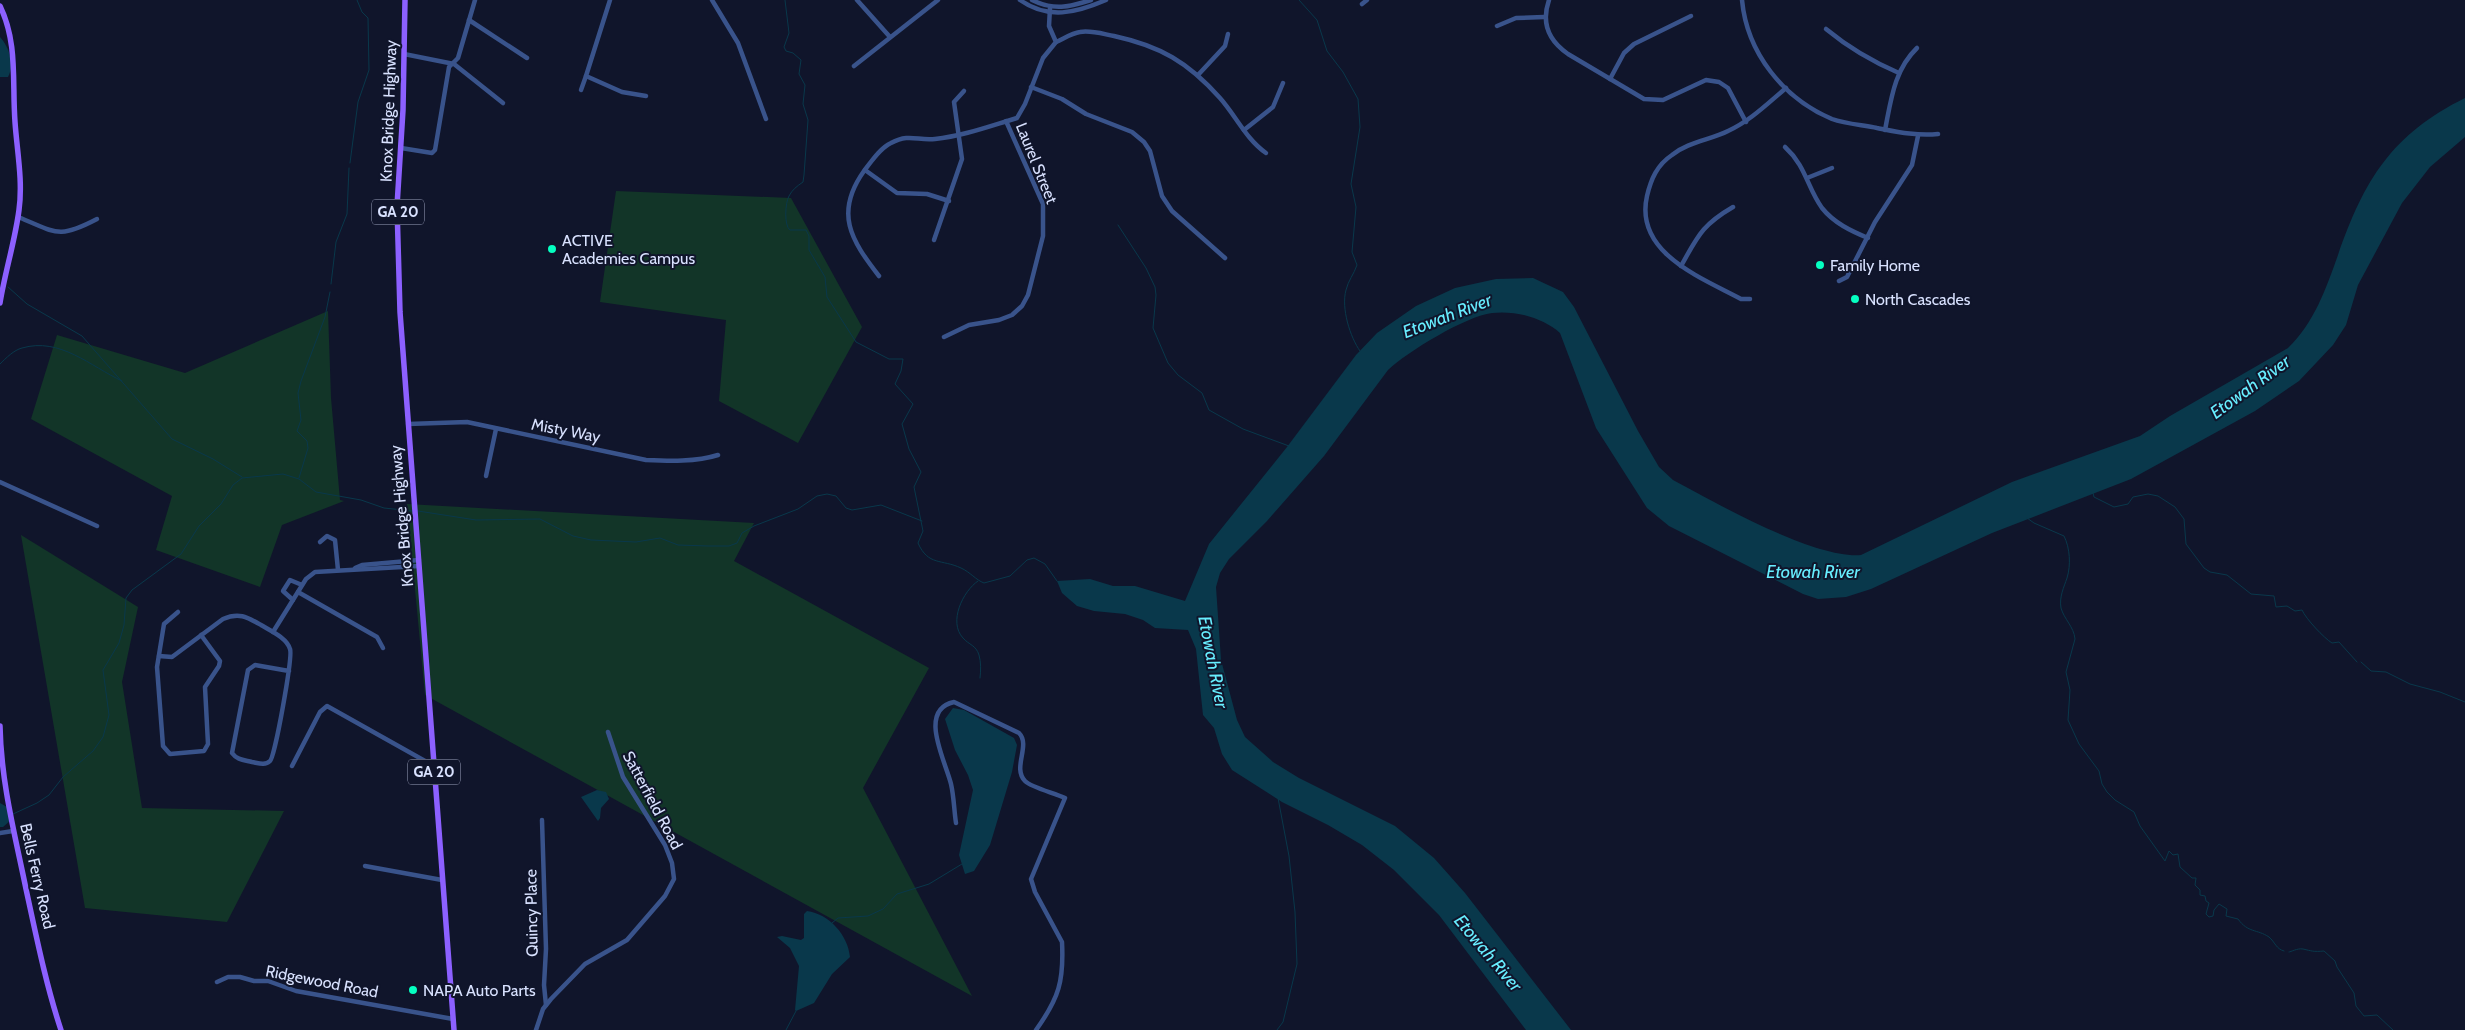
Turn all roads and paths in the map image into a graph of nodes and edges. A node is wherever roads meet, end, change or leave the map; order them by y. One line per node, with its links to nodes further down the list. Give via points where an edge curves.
1 (405, 0): 26 (main road, Knox Bridge Highway / GA 20)
2 (475, 0): 19 (street)
3 (610, 0): 32 (street)
4 (712, 0): 41 (street, via 738,43)
5 (857, 0): 23 (street)
6 (938, 0): 23 (street)
7 (1020, 0): 16 (street, via 1041,11)
8 (1032, 0): 16 (street)
9 (1092, 0): 16 (street)
10 (1106, 0): 16 (street, via 1074,12)
11 (1367, 0): 14 (street)
12 (1549, 0): 18 (street)
13 (1742, 0): 36 (street, via 1744,20 1757,50 1775,78)
14 (1362, 4)
15 (0, 6): 57 (main road, via 9,26 13,49)
16 (1049, 10): 24 (street, via 1049,26)
17 (1691, 16): 33 (street, via 1634,44 1624,54)
18 (1544, 18): 20 (street, via 1516,18); 33 (street, via 1556,46)
19 (469, 20): 27 (street); 28 (street)
20 (1497, 26)
21 (1826, 29): 30 (street, via 1870,61)
22 (1228, 34): 31 (street, via 1225,46)
23 (890, 38): 29 (street)
24 (1056, 42): 31 (street, via 1079,32 1098,32 1144,43); 35 (street, via 1043,58)
25 (1917, 48): 30 (street, via 1906,58)
26 (404, 54): 28 (street); 49 (main road, Knox Bridge Highway / GA 20)
27 (526, 58)
28 (454, 64): 40 (street); 49 (street, via 449,67 434,152)
29 (854, 66)
30 (1899, 73): 45 (street)
31 (1198, 75): 44 (street)
32 (586, 76): 37 (street); 39 (street, via 622,92)
33 (1610, 79): 43 (street, via 1644,99 1663,100 1706,80 1719,82 1728,88)
34 (1282, 83): 44 (street, via 1273,107)
35 (1031, 87): 42 (street, via 1017,118); 61 (street, via 1132,132 1144,142 1150,151 1162,196 1172,211)
36 (1786, 88): 43 (street); 45 (street, via 1802,104 1834,120)
37 (581, 90)
38 (964, 91): 47 (street, via 954,102)
39 (646, 96)
40 (503, 103)
41 (766, 119)
42 (1006, 121): 47 (street); 67 (street, Laurel Street, via 1043,204 1043,236 1028,295 1012,315 969,325)
43 (1746, 122): 62 (street, via 1673,153 1660,164 1654,176 1645,202 1650,231 1672,261)
44 (1244, 130): 51 (street, via 1254,145)
45 (1885, 130): 48 (street)
46 (1938, 134): 48 (street)
47 (958, 135): 53 (street, via 933,139 912,136 889,144); 55 (street, via 962,159)
48 (1918, 136): 59 (street, via 1912,165)
49 (401, 148): 68 (main road, Knox Bridge Highway / GA 20, via 397,206)
50 (1785, 148): 54 (street, via 1797,158)
51 (1266, 153)
52 (1832, 168): 54 (street)
53 (865, 170): 55 (street, via 897,193 927,194); 63 (street, via 854,186 848,207 849,226 859,250)
54 (1807, 178): 59 (street, via 1822,208 1841,226)
55 (949, 201): 60 (street)
56 (1733, 207): 62 (street, via 1701,230)
57 (18, 217): 58 (street, via 54,232 74,230); 66 (main road)
58 (97, 219)
59 (1868, 238): 64 (street, via 1848,278)
60 (934, 240)
61 (1225, 258)
62 (1681, 266): 65 (street, via 1742,299)
63 (879, 276)
64 (1839, 281)
65 (1750, 299)
66 (0, 303)
67 (944, 337)
68 (408, 424): 69 (street, Misty Way, via 467,422); 75 (main road, Knox Bridge Highway / GA 20)
69 (496, 429): 70 (street, Misty Way, via 646,460); 71 (street)
70 (718, 455)
71 (486, 476)
72 (0, 482): 73 (street)
73 (97, 526)
74 (320, 542): 76 (street, via 327,536 335,540)
75 (419, 563): 76 (street, via 362,565); 90 (main road, Knox Bridge Highway / GA 20)
76 (338, 570): 77 (street, via 315,572)
77 (302, 585): 78 (street); 79 (street, via 290,580 287,583 283,591)
78 (298, 592): 79 (street); 83 (street, via 377,637)
79 (293, 600): 81 (street)
80 (178, 612): 84 (street, via 164,624)
81 (273, 632): 82 (street, via 239,614 223,619); 85 (street, via 290,647)
82 (201, 635): 84 (street, via 172,657); 84 (street, via 220,661 205,687 208,744 204,751 170,754 163,746)
83 (383, 648)
84 (159, 656)
85 (289, 671): 85 (street, via 273,757 270,762 262,764 239,759 232,749 248,670 255,665)
86 (0, 726): 88 (main road, Bells Ferry Road)
87 (608, 732): 98 (street, Satterfield Road, via 623,777 665,845 674,879 665,896 627,940 585,964)
88 (0, 747): 93 (main road, Bells Ferry Road)
89 (292, 766): 90 (street, via 326,706)
90 (434, 766): 96 (main road, Knox Bridge Highway / GA 20)
91 (542, 820): 98 (street, Quincy Place)
92 (956, 823): 103 (street, via 952,789 935,724 938,711 948,704 962,704 1018,733 1023,741 1021,764 1026,781 1065,798 1031,879 1063,950 1060,990)
93 (13, 831): 94 (street); 100 (main road, Bells Ferry Road)
94 (0, 833)
95 (365, 866): 96 (street)
96 (442, 880): 99 (main road, Knox Bridge Highway / GA 20)
97 (217, 982): 99 (street, Ridgewood Road, via 240,976 296,991)
98 (546, 1005): 102 (street, Satterfield Road)
99 (453, 1019): 101 (main road, Knox Bridge Highway / GA 20)
100 (61, 1030)
101 (454, 1030)
102 (536, 1030)
103 (1036, 1030)

